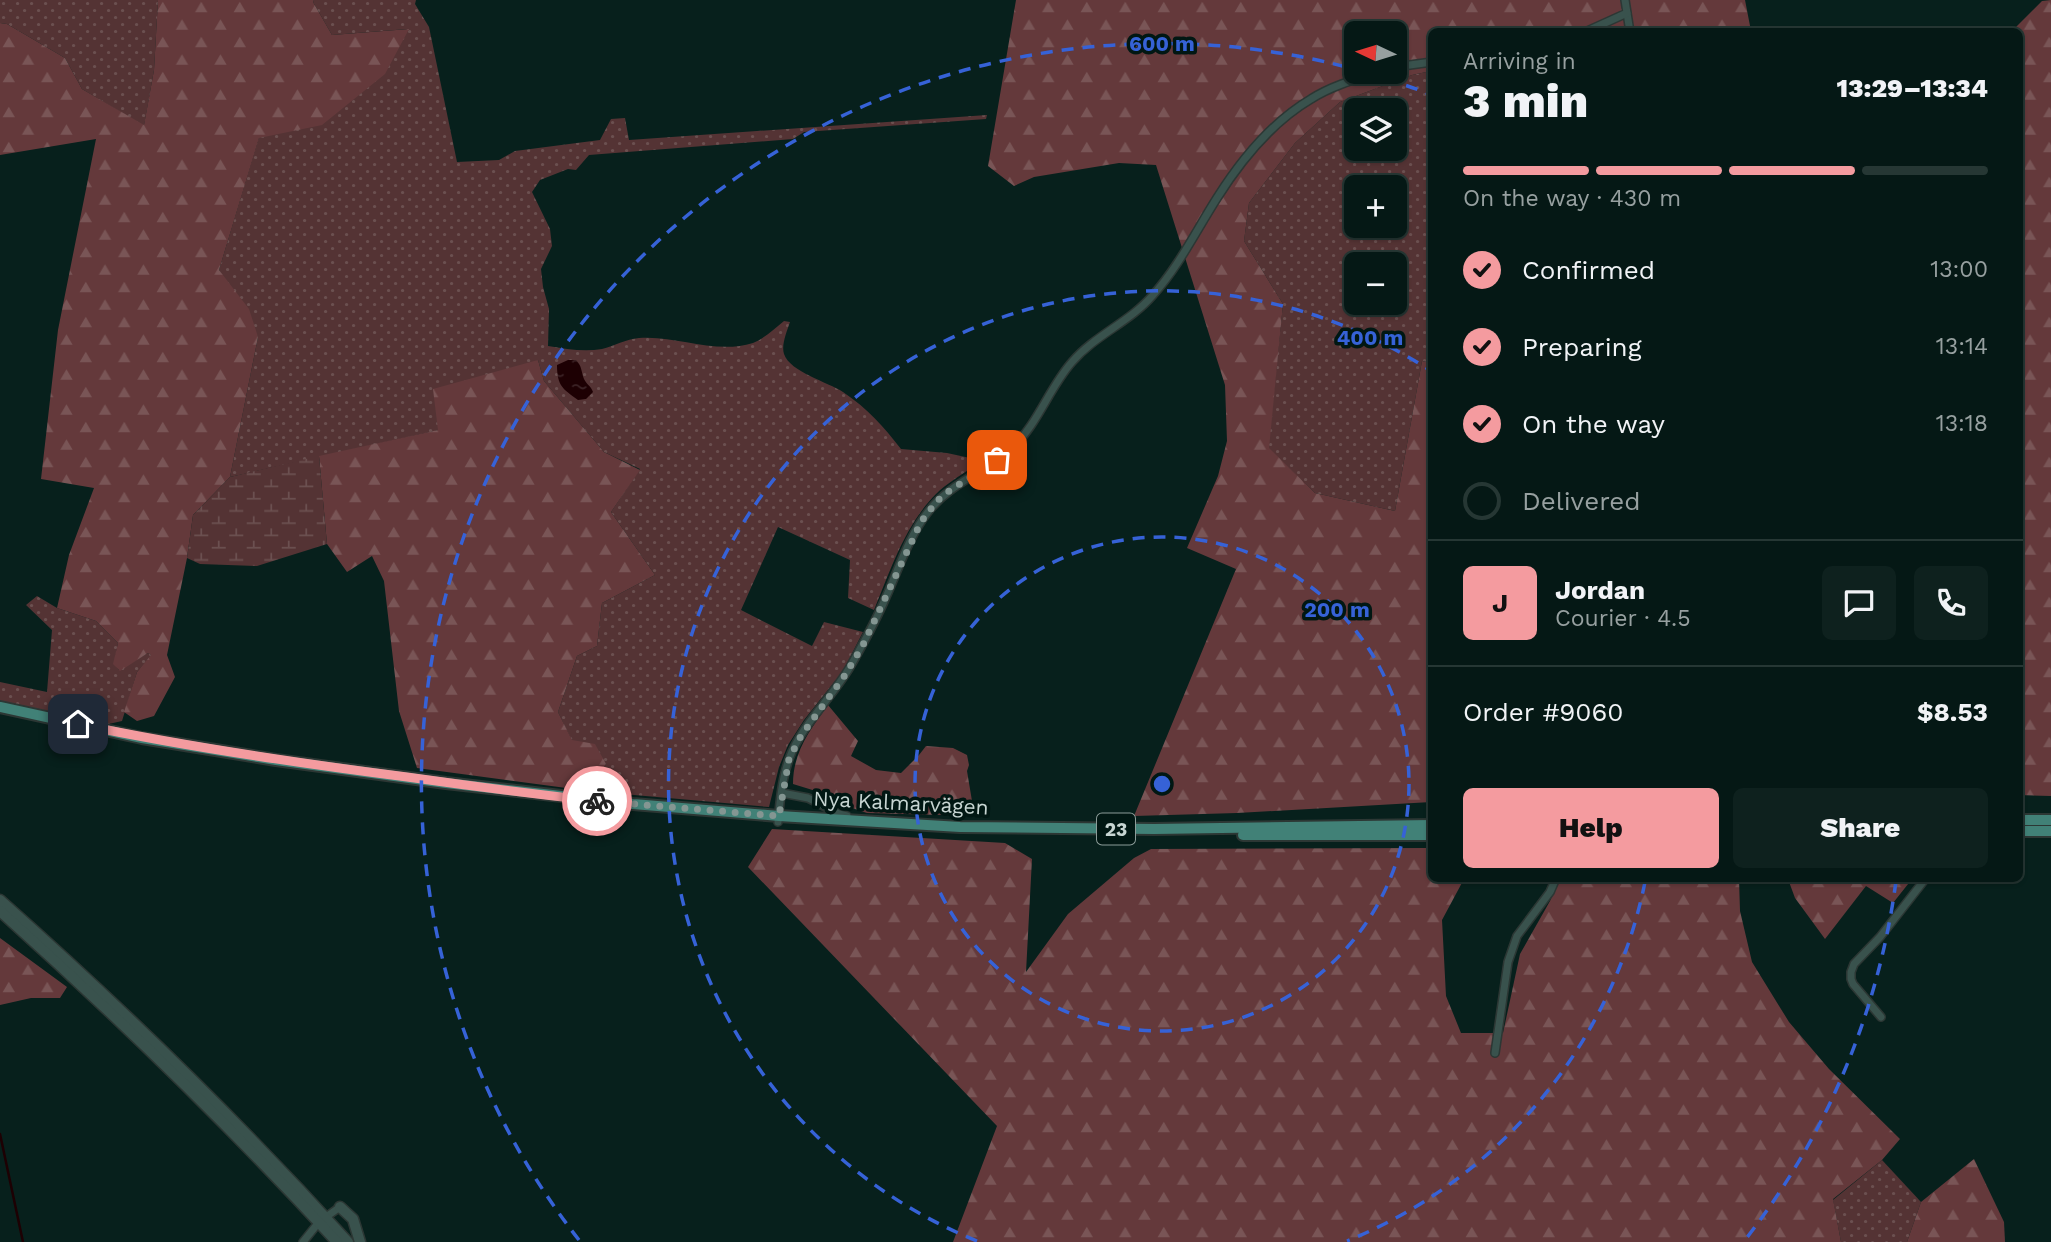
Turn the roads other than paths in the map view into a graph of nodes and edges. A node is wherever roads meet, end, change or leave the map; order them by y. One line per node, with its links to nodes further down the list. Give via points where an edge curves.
1 (1625, 0): 2 (street)
2 (1627, 13): 3 (street); 4 (street)
3 (1594, 28)
4 (1629, 28)
5 (1428, 63): 6 (street)
6 (1407, 65)
7 (1344, 83): 10 (street, via 1310,99 1276,126 1235,171 1151,298 1071,362 1013,448 946,493 929,510 863,645 789,759)
8 (0, 707): 11 (main road, Nya Kalmarvägen / 23, via 142,738 289,762)
9 (0, 712): 11 (main road, Nya Kalmarvägen / 23, via 289,768 592,806)
10 (782, 793): 11 (street); 14 (street)
11 (778, 819): 14 (main road, Nya Kalmarvägen / 23); 18 (main road, Nya Kalmarvägen / 23, via 958,833)
12 (2023, 820): 13 (main road)
13 (2051, 820)
14 (872, 822): 15 (main road, Nya Kalmarvägen / 23, via 1154,829)
15 (1428, 825)
16 (2023, 831): 17 (main road)
17 (2051, 831)
18 (1428, 835)
19 (1554, 882): 24 (street, via 1517,936 1508,961)
20 (1923, 882): 23 (street, via 1851,972 1853,984)
21 (0, 900): 26 (main road, via 228,1116)
22 (0, 911): 26 (main road, via 137,1037)
23 (1881, 1017)
24 (1495, 1053)
25 (340, 1206): 26 (street); 30 (main road, via 353,1219)
26 (322, 1220): 27 (street); 28 (main road); 29 (main road)
27 (303, 1242)
28 (337, 1242)
29 (348, 1242)
30 (360, 1242)

